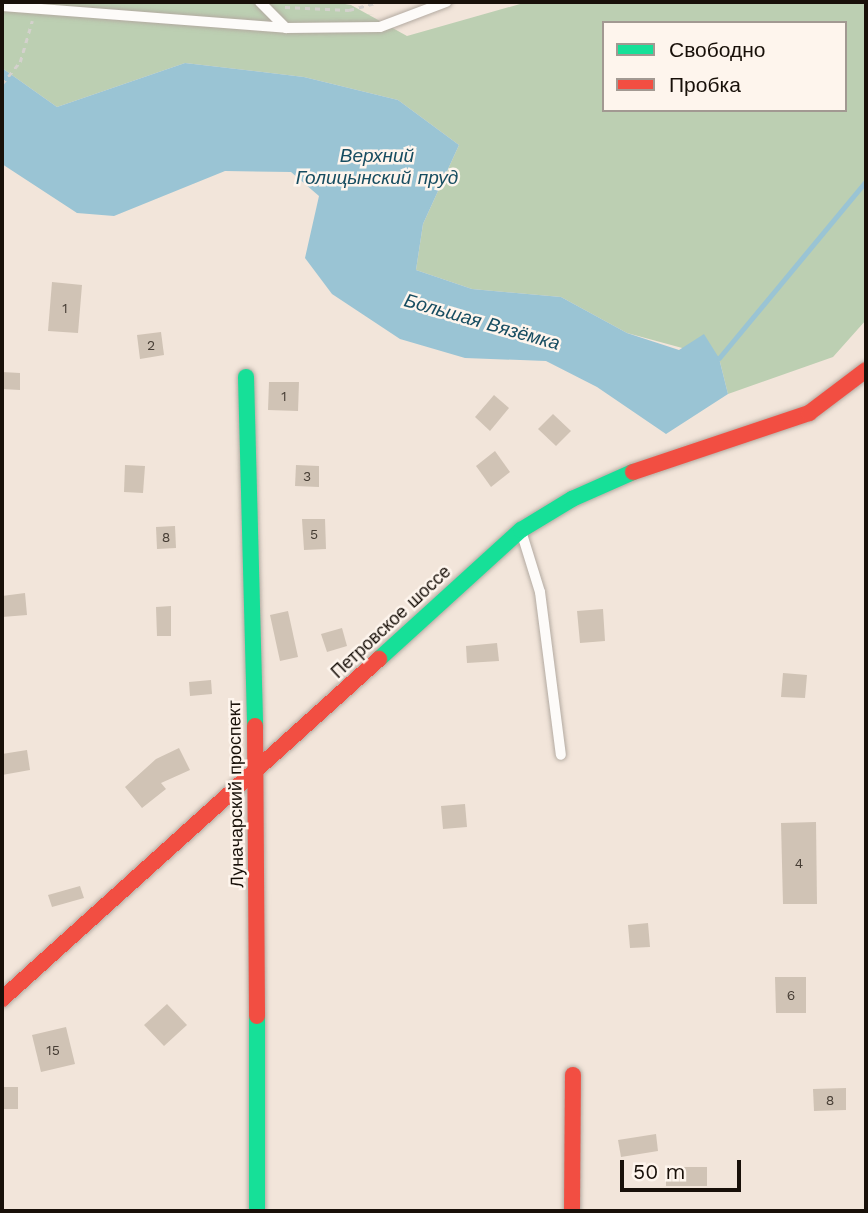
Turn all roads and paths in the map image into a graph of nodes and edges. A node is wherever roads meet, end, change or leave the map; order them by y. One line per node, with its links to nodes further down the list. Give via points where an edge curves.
1 (260, 2): 5 (lane)
2 (446, 2): 5 (lane, via 380,27)
3 (2, 6): 4 (lane)
4 (35, 11): 5 (lane); 6 (path, via 20,62)
5 (286, 28)
6 (2, 84)
7 (866, 370): 9 (street, Петровское шоссе, via 809,414 636,471 572,499)
8 (246, 377): 11 (street, Луначарский проспект)
9 (521, 530): 10 (lane, via 540,592); 11 (street, Петровское шоссе)
10 (561, 755)
11 (256, 774): 12 (street, Петровское шоссе); 14 (street, Луначарский проспект)
12 (2, 999)
13 (573, 1075): 15 (street)
14 (257, 1211)
15 (572, 1211)

